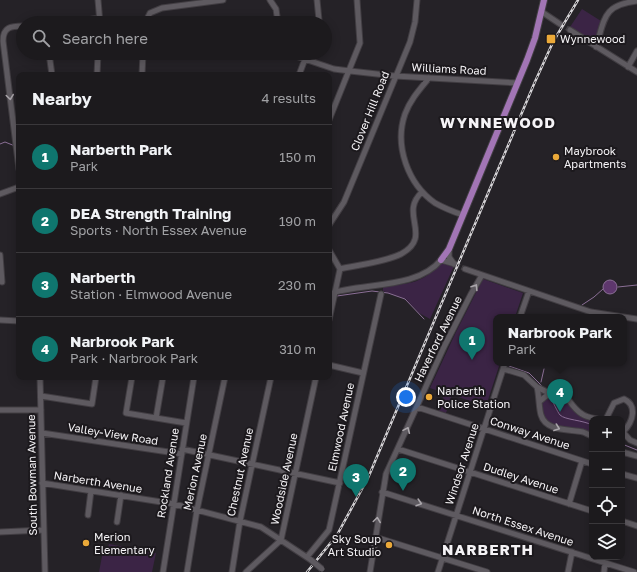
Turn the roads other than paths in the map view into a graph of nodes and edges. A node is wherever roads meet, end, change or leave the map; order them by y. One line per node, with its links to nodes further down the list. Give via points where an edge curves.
1 (98, 0): 10 (street)
2 (222, 0): 11 (street, via 162,8)
3 (270, 0): 12 (street, via 276,8)
4 (317, 0): 13 (street)
5 (357, 0): 25 (street, via 360,43)
6 (417, 0): 31 (street, Clover Hill Road, via 410,42)
7 (544, 0): 9 (main road)
8 (637, 1): 17 (street, via 620,3 611,9 603,23)
9 (542, 12): 14 (street); 33 (main road)
10 (100, 16)
11 (148, 16)
12 (277, 16)
13 (319, 16)
14 (560, 24)
15 (16, 27): 36 (street, one-way to 36, via 4,31 2,41)
16 (570, 30): 17 (street)
17 (596, 47): 24 (street)
18 (637, 50): 24 (street)
19 (50, 60): 26 (street)
20 (98, 60): 27 (street)
21 (143, 60): 28 (street)
22 (305, 60): 29 (street)
23 (308, 60): 25 (street, Williams Road, via 334,69)
24 (628, 66): 30 (street)
25 (350, 71): 31 (street, Williams Road); 34 (street)
26 (52, 72)
27 (97, 72)
28 (142, 72)
29 (300, 72)
30 (637, 72)
31 (395, 76): 32 (street, Williams Road); 42 (street, Clover Hill Road, via 344,202)
32 (429, 78): 33 (street, Williams Road); 39 (street, via 413,97 405,114 401,142 412,179)
33 (518, 82): 41 (main road)
34 (332, 113)
35 (16, 119): 36 (street)
36 (13, 120): 37 (street)
37 (16, 142)
38 (16, 189): 40 (street)
39 (422, 192): 41 (street, via 436,203); 47 (street, via 413,203 416,234 409,247 394,256)
40 (0, 194)
41 (463, 215): 43 (main road)
42 (332, 220)
43 (449, 249): 46 (main road); 46 (street, via 449,257 455,264)
44 (332, 254): 47 (street)
45 (0, 255): 50 (street)
46 (441, 260): 52 (street, via 434,268 416,277)
47 (340, 269): 52 (street)
48 (465, 269): 49 (street)
49 (482, 275): 51 (street); 78 (street, Haverford Avenue, one-way to 49)
50 (2, 282)
51 (529, 291): 56 (street); 57 (street)
52 (335, 292): 53 (street); 55 (street)
53 (332, 293)
54 (381, 294): 65 (street, Elmwood Avenue)
55 (332, 306)
56 (521, 314)
57 (588, 314)
58 (627, 318): 59 (street)
59 (637, 319)
60 (0, 320): 61 (street)
61 (16, 321)
62 (332, 366): 65 (street)
63 (504, 366): 64 (street, Windsor Avenue)
64 (504, 369): 74 (street, via 524,375); 85 (street, Windsor Avenue)
65 (363, 373): 104 (street, Elmwood Avenue)
66 (40, 380): 76 (street, South Bowman Avenue)
67 (96, 380): 76 (street, via 92,404)
68 (132, 380): 83 (street, via 126,413)
69 (162, 380): 83 (street)
70 (193, 380): 84 (street, Rockland Avenue)
71 (224, 380): 94 (street, Merion Avenue)
72 (270, 380): 98 (street, Chestnut Avenue)
73 (315, 380): 100 (street, Woodside Avenue)
74 (538, 387): 75 (street); 77 (street)
75 (550, 393): 77 (street); 81 (street, via 559,391 567,395 582,414)
76 (40, 396): 80 (street, South Bowman Avenue)
77 (540, 401): 89 (street, one-way to 89, via 541,416 549,424)
78 (417, 408): 85 (street, Conway Avenue); 91 (street, Haverford Avenue, one-way to 78)
79 (0, 410): 80 (street)
80 (41, 410): 87 (street, South Bowman Avenue)
81 (589, 416)
82 (608, 416): 86 (street, via 614,403 624,399 634,404 634,418)
83 (156, 418): 84 (street)
84 (186, 422): 92 (street, Rockland Avenue)
85 (484, 429): 96 (street, Conway Avenue); 99 (street, Windsor Avenue)
86 (625, 429)
87 (42, 433): 92 (street, Valley-View Road); 103 (street, South Bowman Avenue)
88 (625, 434): 90 (street)
89 (589, 435)
90 (637, 443)
91 (398, 449): 99 (street, Dudley Avenue); 106 (street, Haverford Avenue, via 386,474)
92 (182, 452): 94 (street, Valley-View Road); 108 (street, Rockland Avenue)
93 (625, 453): 95 (street)
94 (209, 455): 98 (street, Valley-View Road); 110 (street, Merion Avenue)
95 (637, 456)
96 (582, 461): 97 (street, Conway Avenue); 109 (street)
97 (589, 463)
98 (252, 464): 100 (street, Valley-View Road); 114 (street, Chestnut Avenue)
99 (470, 472): 109 (street, Dudley Avenue); 113 (street, Windsor Avenue)
100 (296, 474): 104 (street, Valley-View Road); 121 (street, Woodside Avenue)
101 (625, 475): 102 (street)
102 (637, 478)
103 (42, 483): 105 (street, Narberth Avenue); 118 (street, South Bowman Avenue)
104 (340, 483): 124 (street, Elmwood Avenue, via 329,530)
105 (91, 491): 107 (street, Narberth Avenue); 112 (street)
106 (382, 492): 113 (street, North Essex Avenue, one-way to 113); 120 (street, Haverford Avenue, one-way to 106)
107 (121, 495): 108 (street, Narberth Avenue); 115 (street)
108 (174, 504): 110 (street, Narberth Avenue); 127 (street, Rockland Avenue)
109 (569, 504): 111 (street, Dudley Avenue)
110 (197, 510): 114 (street, Narberth Avenue); 128 (street, Merion Avenue)
111 (589, 510)
112 (88, 515)
113 (456, 515): 122 (street, North Essex Avenue); 123 (street, Windsor Avenue)
114 (240, 521): 121 (street, Narberth Avenue, via 262,527); 129 (street, Chestnut Avenue)
115 (117, 522)
116 (625, 522): 117 (street)
117 (637, 526)
118 (44, 530): 119 (street); 126 (street, South Bowman Avenue)
119 (0, 532)
120 (375, 537): 123 (street); 132 (street, Haverford Avenue)
121 (281, 540): 124 (street, Narberth Avenue); 130 (street, Woodside Avenue)
122 (572, 552): 125 (street, North Essex Avenue); 135 (street)
123 (442, 558): 133 (street, Windsor Avenue); 134 (street)
124 (309, 559): 131 (street, Narberth Avenue, bridge)
125 (605, 563): 136 (street); 137 (street, North Essex Avenue)
126 (45, 572)
127 (163, 572)
128 (187, 572)
129 (232, 572)
130 (246, 572)
131 (328, 572)
132 (370, 572)
133 (438, 572)
134 (487, 572)
135 (568, 572)
136 (604, 572)
137 (634, 572)

